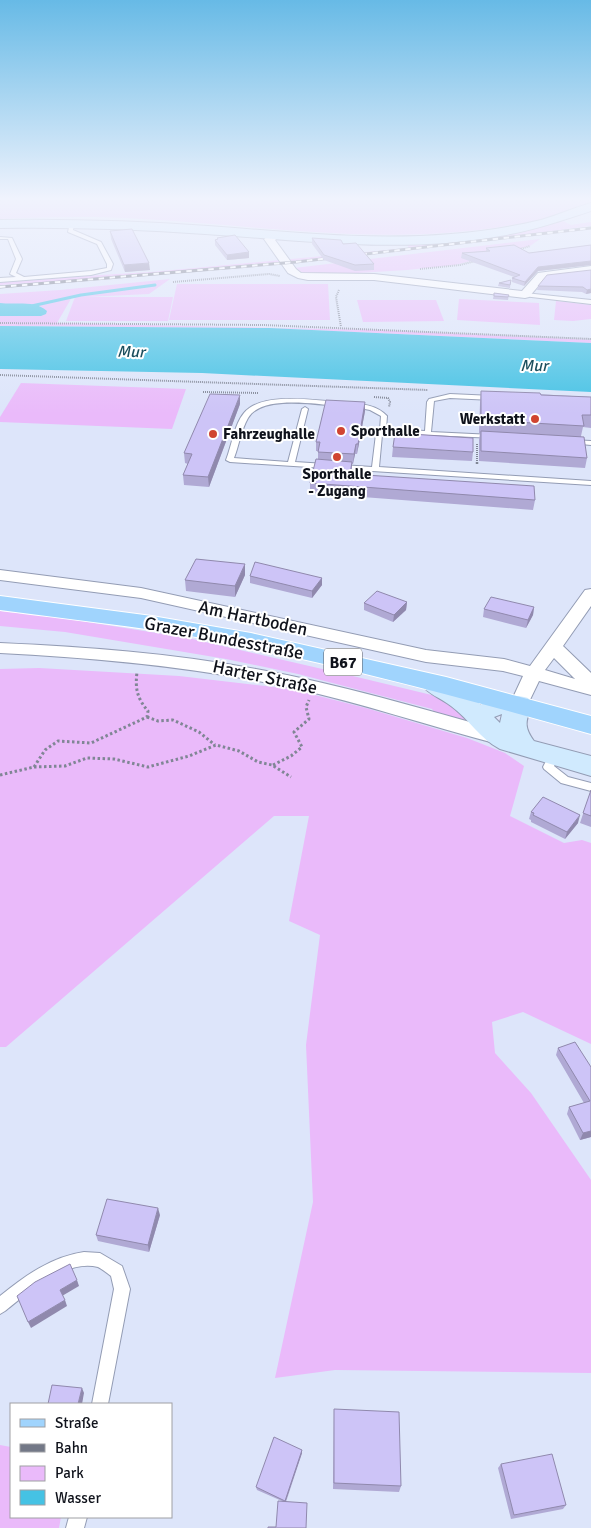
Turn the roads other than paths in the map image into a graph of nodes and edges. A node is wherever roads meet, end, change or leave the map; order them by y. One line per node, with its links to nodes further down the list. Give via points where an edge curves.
1 (14, 271): 5 (lane, via 13,274)
2 (101, 271): 5 (lane)
3 (293, 271): 7 (street, via 308,277 374,277)
4 (572, 271): 7 (street, via 542,275)
5 (24, 278): 6 (lane)
6 (0, 280)
7 (525, 295): 8 (lane)
8 (591, 302)
9 (497, 398): 12 (lane, via 450,396 432,399)
10 (305, 409): 16 (lane)
11 (384, 431): 12 (lane); 16 (lane, via 384,416 359,406 273,402 247,414 230,460); 17 (lane, via 379,434)
12 (428, 433): 13 (lane)
13 (506, 438)
14 (562, 442): 15 (lane)
15 (591, 443)
16 (291, 464): 17 (lane)
17 (374, 469): 18 (lane)
18 (591, 483)
19 (0, 575): 24 (street, Am Hartboden, via 141,594 426,656 504,665)
20 (591, 594): 22 (street)
21 (0, 604): 25 (main road, Grazer Bundesstraße / B67, via 200,631)
22 (553, 646): 24 (street); 26 (street)
23 (0, 648): 30 (street, Harter Straße, via 122,654 202,664 316,688)
24 (534, 672): 27 (street, Am Hartboden); 28 (street)
25 (433, 682): 28 (main road, Grazer Bundesstraße / B67); 30 (main road, via 462,701)
26 (591, 684)
27 (591, 689)
28 (519, 704): 29 (main road, Grazer Bundesstraße / B67); 30 (main road, via 496,706 488,711); 31 (main road, via 511,724 513,734)
29 (591, 725)
30 (487, 731): 31 (main road, Harter Straße)
31 (524, 746): 32 (main road, Harter Straße)
32 (554, 755): 33 (main road, Harter Straße); 34 (lane, via 548,767 565,780)
33 (591, 766)
34 (591, 787)
35 (0, 1306): 36 (lane, via 37,1276 76,1259 100,1260 118,1271 122,1290)
36 (100, 1403)

